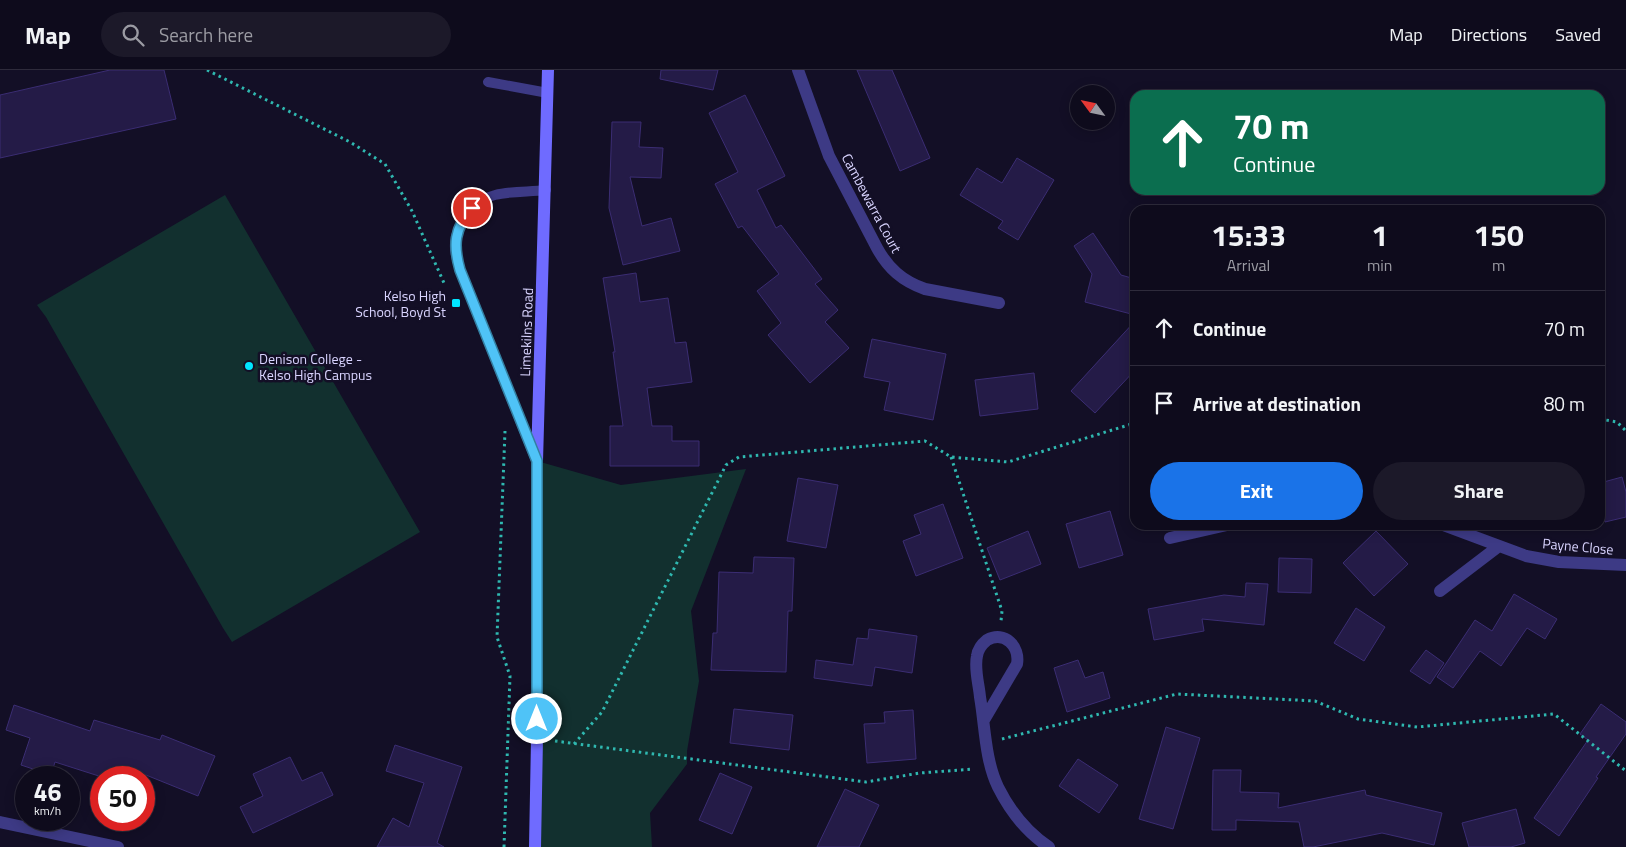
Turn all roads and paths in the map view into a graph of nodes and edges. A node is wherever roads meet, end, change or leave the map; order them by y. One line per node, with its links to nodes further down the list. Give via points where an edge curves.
1 (207, 70): 7 (path, via 350,142 385,164 412,211)
2 (548, 70): 5 (main road, Limekilns Road)
3 (798, 70): 8 (street, Cambewarra Court, via 829,156 883,259 892,270 925,289)
4 (488, 82): 5 (lane)
5 (548, 93): 6 (main road, Limekilns Road)
6 (546, 190): 14 (main road, Limekilns Road); 14 (lane, via 494,195 483,200 464,217 455,243 460,270)
7 (447, 290)
8 (999, 303)
9 (1605, 419): 12 (path, via 1616,422)
10 (506, 422): 30 (path, via 497,637 510,676)
11 (1130, 425): 13 (path, via 1008,462)
12 (1626, 431)
13 (951, 457): 21 (path, via 1002,611); 25 (path, via 925,441 739,457 726,465 602,712)
14 (537, 461): 23 (main road, Limekilns Road)
15 (1205, 530): 17 (street)
16 (1456, 530): 18 (street, Payne Close)
17 (1170, 538)
18 (1499, 546): 19 (street, Payne Close, via 1526,556 1559,562); 20 (street)
19 (1626, 565)
20 (1440, 591)
21 (1001, 637): 22 (street, via 986,641 977,656); 22 (street, via 1017,650 1017,664)
22 (984, 720): 24 (street)
23 (537, 739): 25 (path); 31 (main road, Limekilns Road)
24 (987, 743): 26 (street); 27 (path, via 1177,694 1315,701 1358,719 1417,727 1554,714)
25 (574, 744): 26 (path, via 866,782 920,773)
26 (992, 767): 32 (street, via 997,785 1022,825)
27 (1626, 771)
28 (0, 822): 29 (street)
29 (118, 847)
30 (504, 847)
31 (535, 847)
32 (1050, 847)

